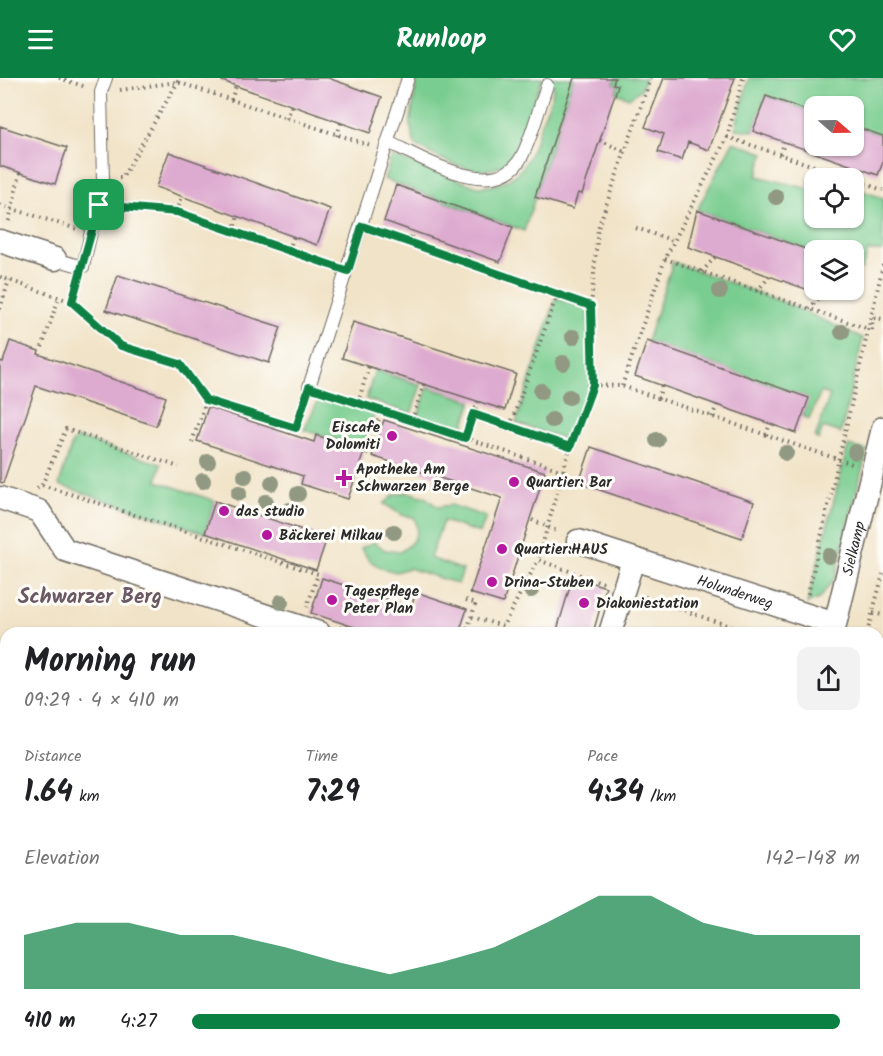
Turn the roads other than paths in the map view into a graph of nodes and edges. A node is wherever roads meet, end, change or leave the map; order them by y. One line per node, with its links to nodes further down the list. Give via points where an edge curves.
1 (106, 78): 6 (lane, via 101,92 103,180 83,267)
2 (408, 78): 4 (lane)
3 (547, 85): 4 (lane, via 522,158 505,173 477,179)
4 (387, 146): 7 (lane)
5 (1, 241): 6 (street)
6 (55, 259)
7 (309, 387)
8 (883, 428): 15 (street, Sielkamp)
9 (0, 498): 12 (street, via 39,511 65,550)
10 (578, 541): 11 (street, Holunderweg)
11 (633, 560): 13 (street); 14 (street, Holunderweg)
12 (301, 627)
13 (612, 627)
14 (831, 627)
15 (834, 627)

